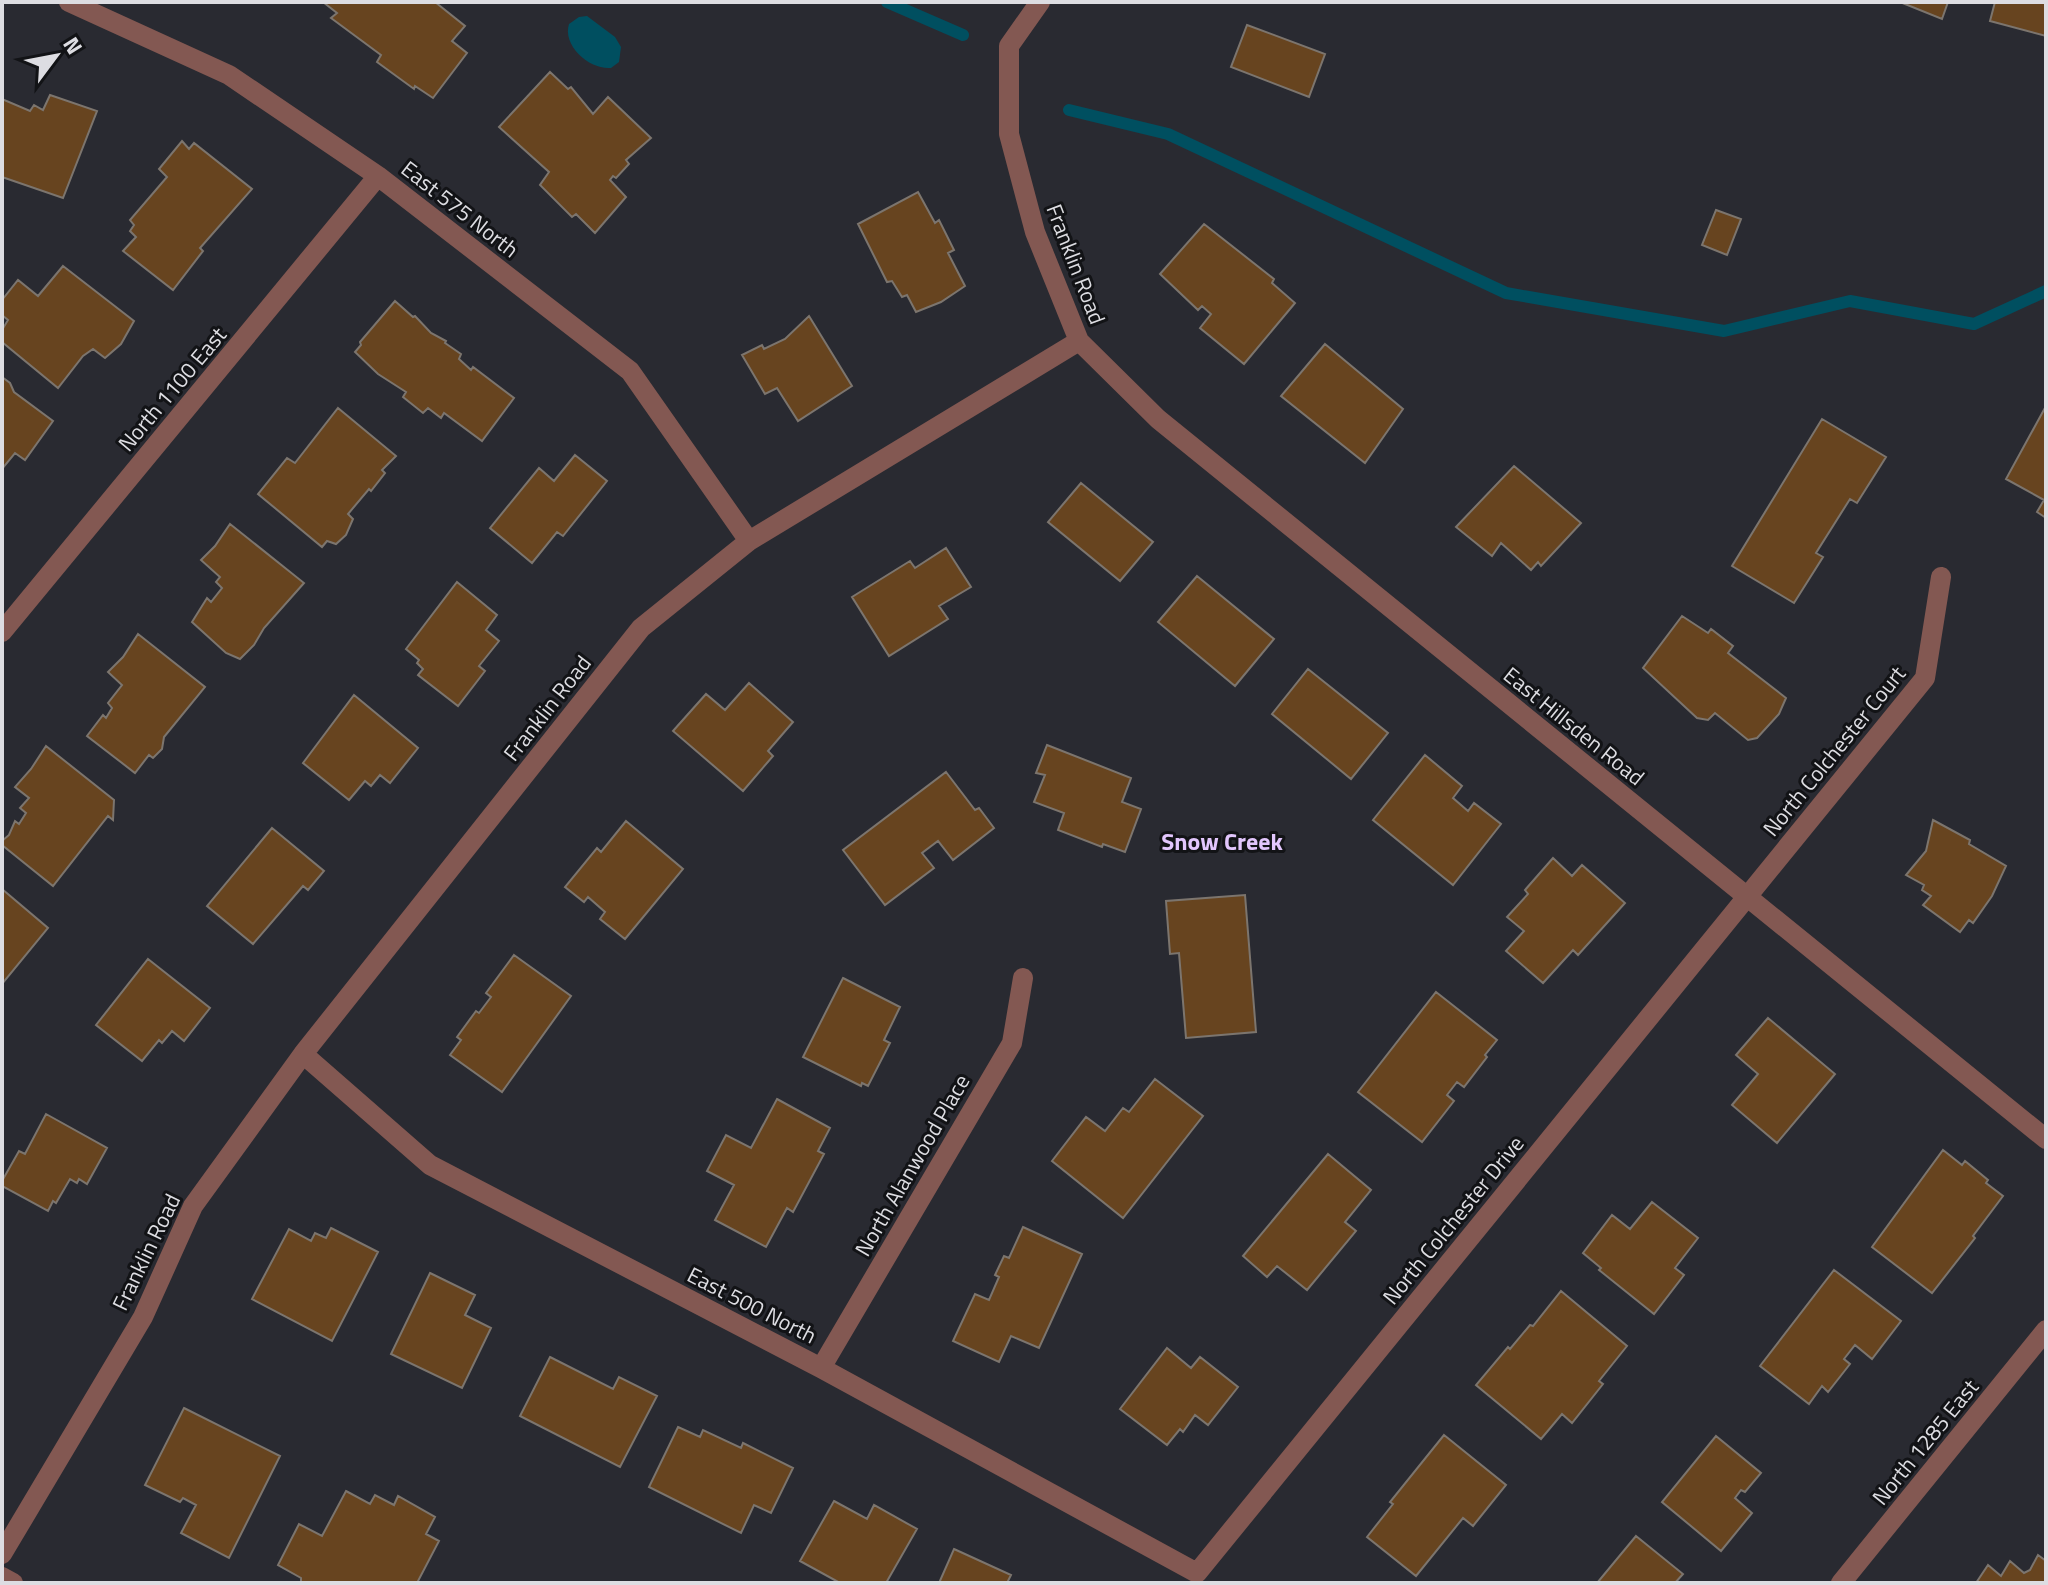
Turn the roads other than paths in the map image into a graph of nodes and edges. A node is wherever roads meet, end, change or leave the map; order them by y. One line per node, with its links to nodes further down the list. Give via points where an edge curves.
1 (69, 2): 3 (street, East 575 North, via 229,75)
2 (1040, 2): 4 (street, Franklin Road, via 1009,46 1009,134 1035,232)
3 (378, 176): 5 (street, East 575 North, via 630,371); 7 (street, North 1100 East)
4 (1079, 341): 5 (street, Franklin Road); 8 (street, East Hillsden Road, via 1158,419)
5 (749, 541): 10 (street, Franklin Road, via 641,628)
6 (1941, 577): 8 (street, North Colchester Court, via 1925,678)
7 (2, 632)
8 (1747, 897): 11 (street, East Hillsden Road); 15 (street, North Colchester Drive)
9 (1023, 978): 13 (street, North Alanwood Place, via 1012,1043)
10 (303, 1054): 13 (street, East 500 North, via 430,1165); 14 (street, Franklin Road, via 193,1206 143,1317)
11 (2046, 1139)
12 (2046, 1330): 18 (street, North 1285 East)
13 (821, 1368): 15 (street, East 500 North)
14 (2, 1554)
15 (1197, 1573)
16 (2, 1577): 17 (street)
17 (13, 1583)
18 (1841, 1583)

